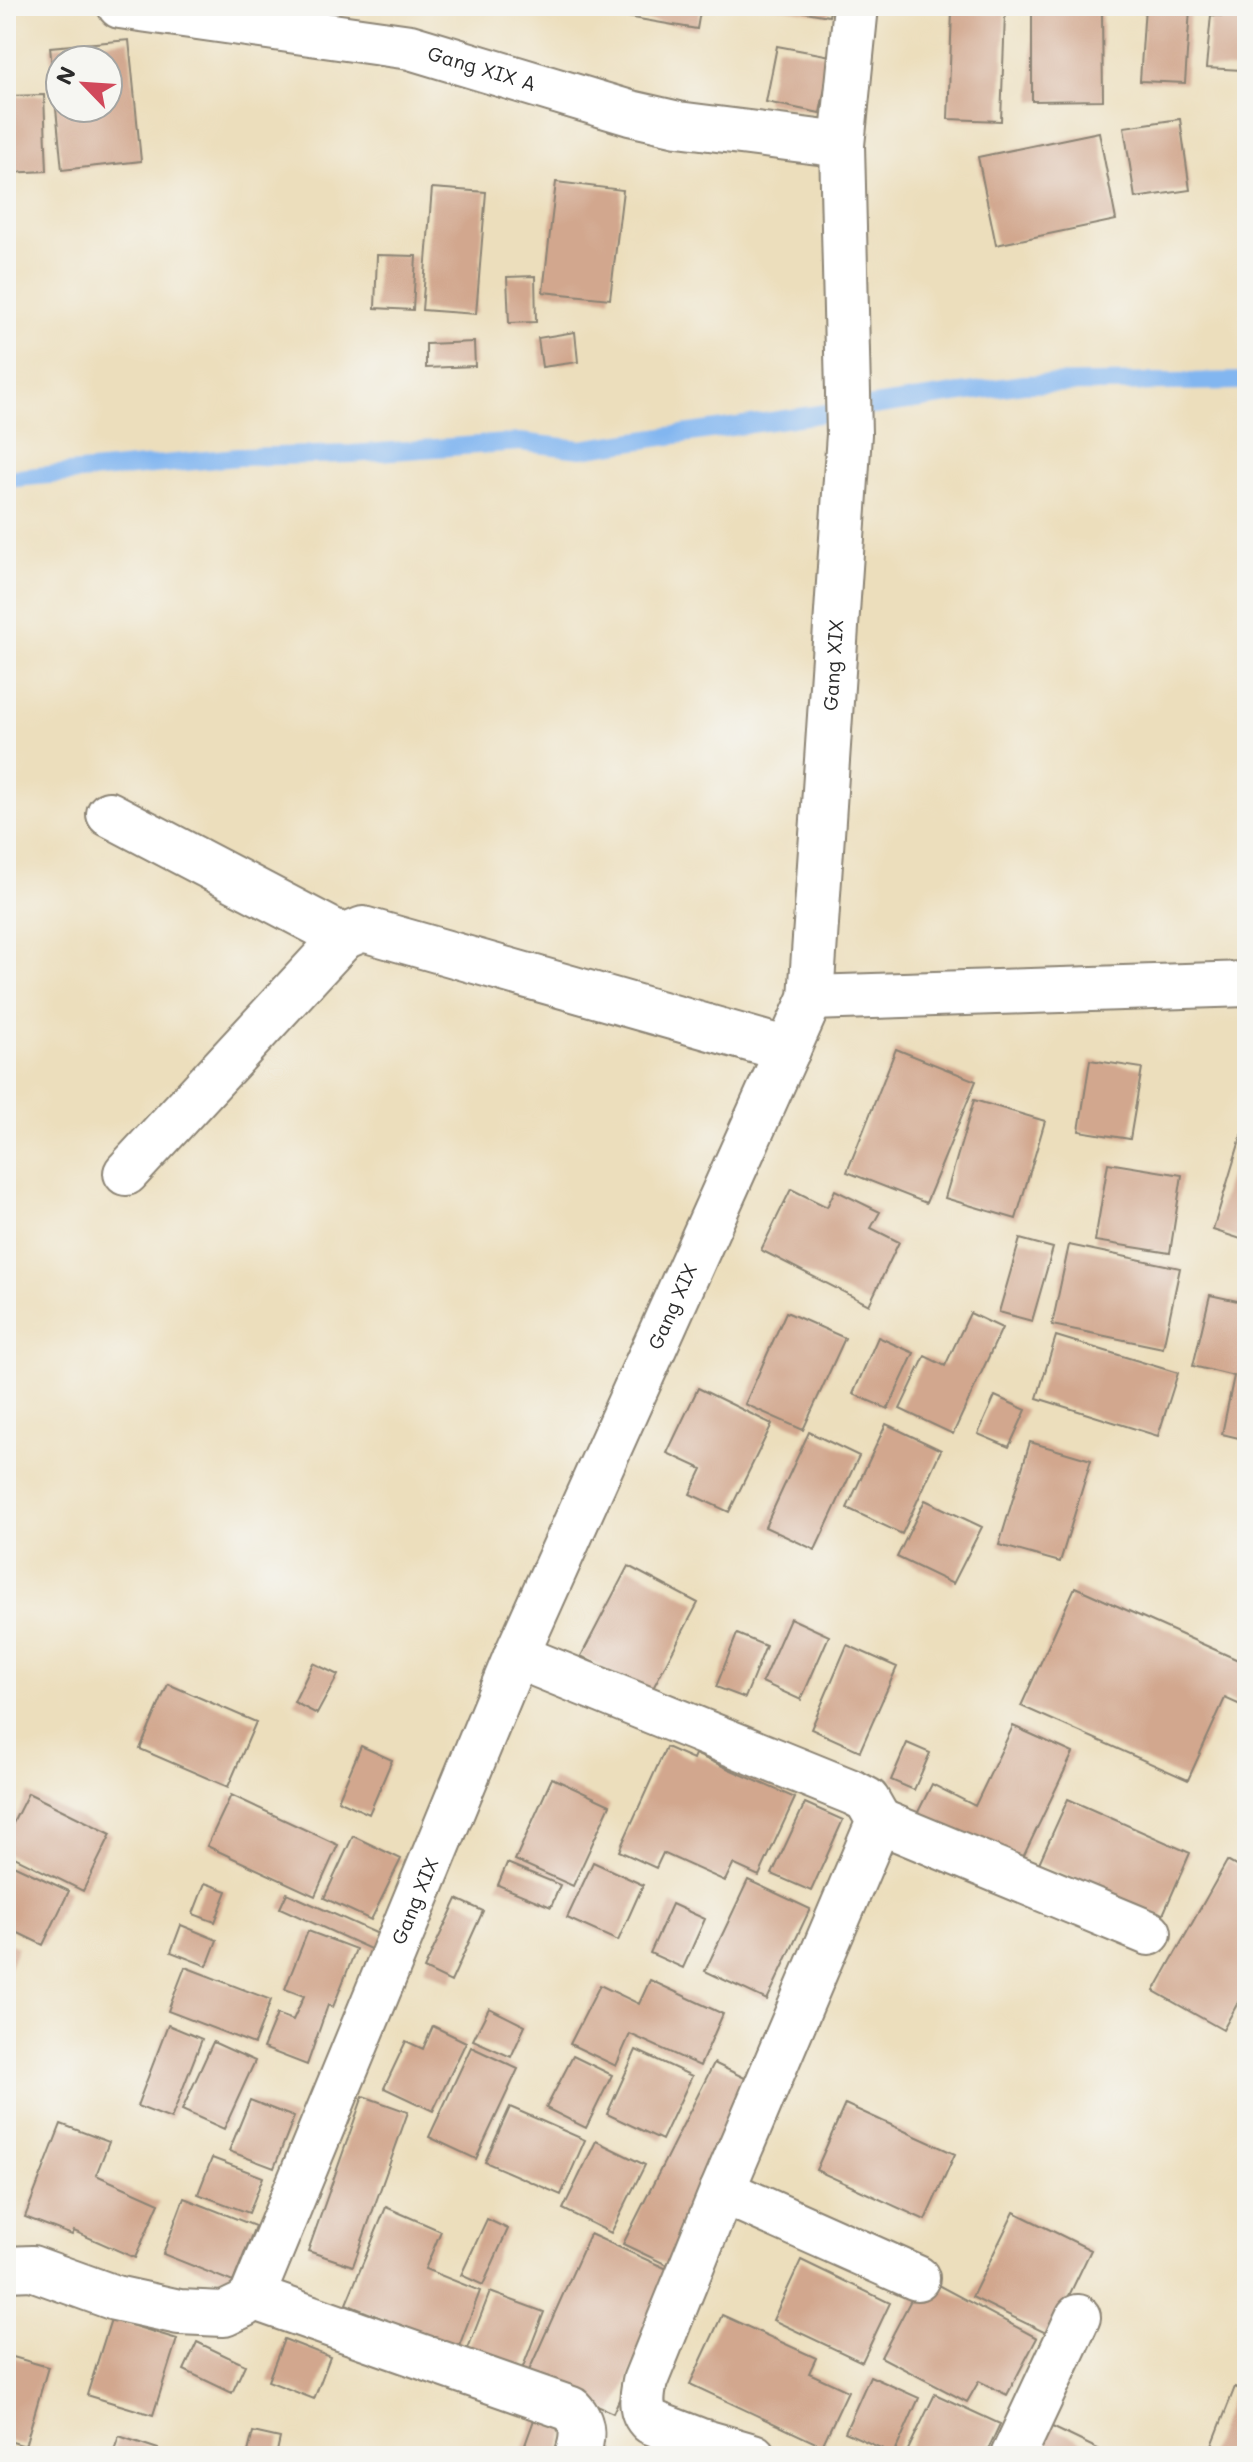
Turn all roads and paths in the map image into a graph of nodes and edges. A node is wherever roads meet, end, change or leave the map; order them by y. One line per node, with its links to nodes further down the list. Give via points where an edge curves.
1 (856, 6): 3 (street, Gang XIX)
2 (136, 7): 3 (street, Gang XIX A, via 410,47 678,124)
3 (842, 145): 7 (street, Gang XIX, via 849,434)
4 (109, 814): 5 (street)
5 (344, 937): 8 (street, via 363,929); 9 (street)
6 (1247, 984): 7 (street)
7 (811, 998): 8 (street, Gang XIX)
8 (788, 1050): 10 (street, Gang XIX)
9 (126, 1173)
10 (516, 1656): 11 (street, via 854,1793 867,1800); 16 (street, Gang XIX)
11 (879, 1821): 12 (street); 13 (street)
12 (1149, 1933)
13 (722, 2191): 15 (street); 19 (street, via 645,2381 643,2409 651,2422)
14 (6, 2269): 16 (street, via 32,2268 115,2298 179,2312 224,2314)
15 (917, 2278)
16 (252, 2297): 18 (street, via 571,2409 582,2430)
17 (1078, 2317): 20 (street)
18 (577, 2456)
19 (753, 2456)
20 (1013, 2456)

